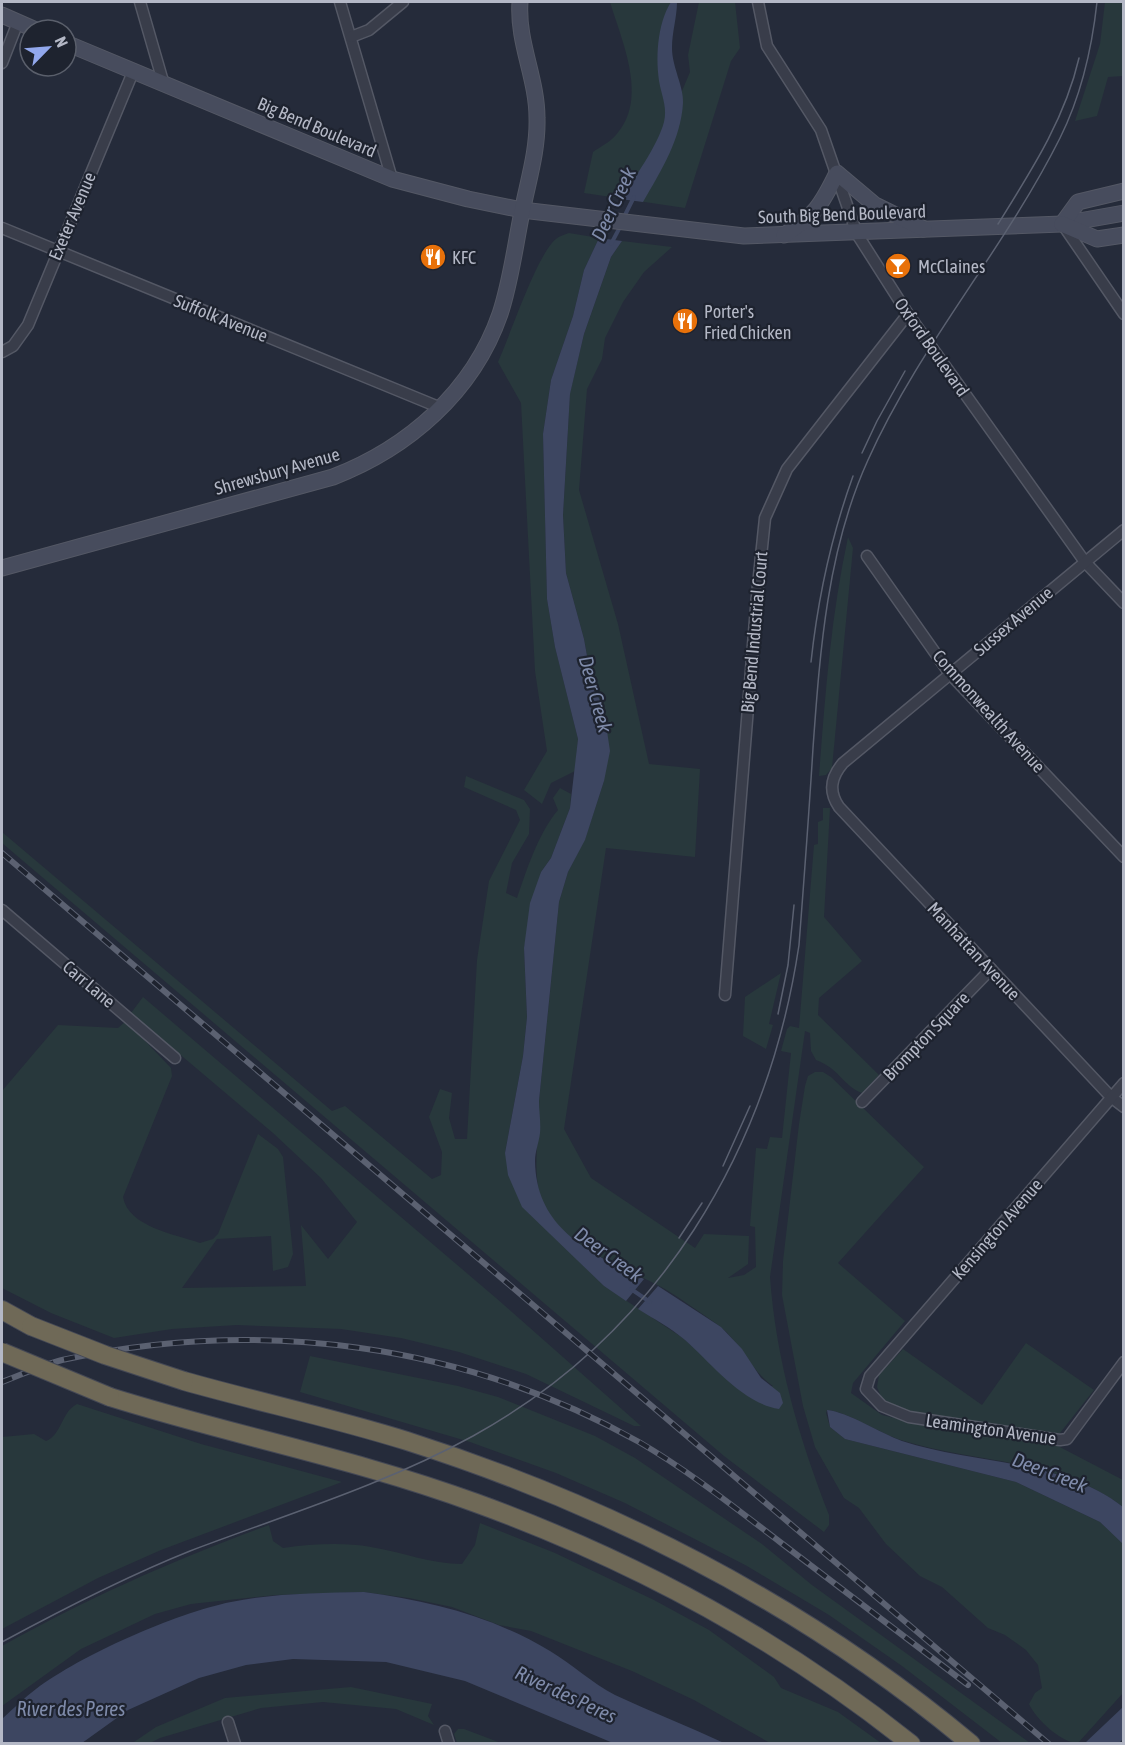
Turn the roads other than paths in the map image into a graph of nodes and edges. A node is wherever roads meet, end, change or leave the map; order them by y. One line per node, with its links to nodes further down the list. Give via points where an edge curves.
1 (140, 2): 12 (street)
2 (340, 2): 8 (street)
3 (403, 2): 8 (street, via 369,30)
4 (520, 2): 16 (main road, Shrewsbury Avenue, via 520,33 537,116 537,140)
5 (758, 2): 13 (street, Oxford Boulevard, via 766,46 821,130)
6 (2, 15): 7 (main road)
7 (18, 22): 10 (street)
8 (351, 37): 14 (street)
9 (78, 48): 11 (main road, Big Bend Boulevard)
10 (2, 63)
11 (133, 72): 12 (main road, Big Bend Boulevard); 25 (street, Exeter Avenue)
12 (164, 85): 14 (main road, Big Bend Boulevard)
13 (837, 172): 21 (main road, via 875,205); 22 (street, Oxford Boulevard); 23 (main road, via 822,205)
14 (392, 179): 16 (main road, Big Bend Boulevard)
15 (1124, 191): 19 (main road, via 1077,202)
16 (522, 210): 18 (main road, Big Bend Boulevard); 29 (main road, Shrewsbury Avenue, via 499,317 475,364)
17 (1124, 213): 19 (main road, South Big Bend Boulevard)
18 (562, 215): 23 (main road, South Big Bend Boulevard, via 744,236)
19 (1062, 224): 21 (main road, South Big Bend Boulevard); 24 (main road, via 1097,239); 27 (street)
20 (2, 228): 25 (street, Suffolk Avenue)
21 (926, 230): 22 (main road, South Big Bend Boulevard)
22 (857, 234): 23 (main road, South Big Bend Boulevard); 26 (street, Oxford Boulevard)
23 (784, 235)
24 (1124, 235)
25 (57, 251): 28 (street, Exeter Avenue, via 28,325 13,346); 29 (street, Suffolk Avenue)
26 (908, 314): 32 (street, Oxford Boulevard); 40 (street, Big Bend Industrial Court, via 787,469 765,518)
27 (1124, 314)
28 (2, 352)
29 (441, 408): 33 (main road, Shrewsbury Avenue, via 398,444 333,477)
30 (1124, 530): 32 (street, Sussex Avenue)
31 (867, 556): 35 (street, Commonwealth Avenue)
32 (1085, 562): 34 (street, Oxford Boulevard); 35 (street, Sussex Avenue)
33 (2, 568)
34 (1124, 603)
35 (950, 674): 36 (street, Sussex Avenue, via 843,763 833,777); 37 (street, Commonwealth Avenue)
36 (831, 790): 39 (street, Manhattan Avenue, via 839,807)
37 (1124, 857)
38 (2, 910): 41 (street, Carr Lane)
39 (991, 969): 43 (street, Manhattan Avenue); 44 (street, Brompton Square)
40 (725, 995)
41 (175, 1058)
42 (1124, 1083): 43 (street, Kensington Avenue)
43 (1111, 1097): 45 (street, Manhattan Avenue); 49 (street, Kensington Avenue)
44 (862, 1102)
45 (1124, 1107)
46 (2, 1310): 52 (highway, bridge, via 69,1342 184,1381 405,1441 551,1492 627,1525 754,1591 855,1655)
47 (2, 1352): 55 (highway, bridge, via 110,1397 476,1502 589,1549 680,1592 830,1683)
48 (1124, 1362): 49 (street, Leamington Avenue, via 1067,1439 1052,1440 909,1417 875,1401 866,1389)
49 (870, 1376)
50 (228, 1722): 53 (street)
51 (445, 1731): 54 (street)
52 (966, 1739)
53 (234, 1743)
54 (449, 1743)
55 (911, 1743)

